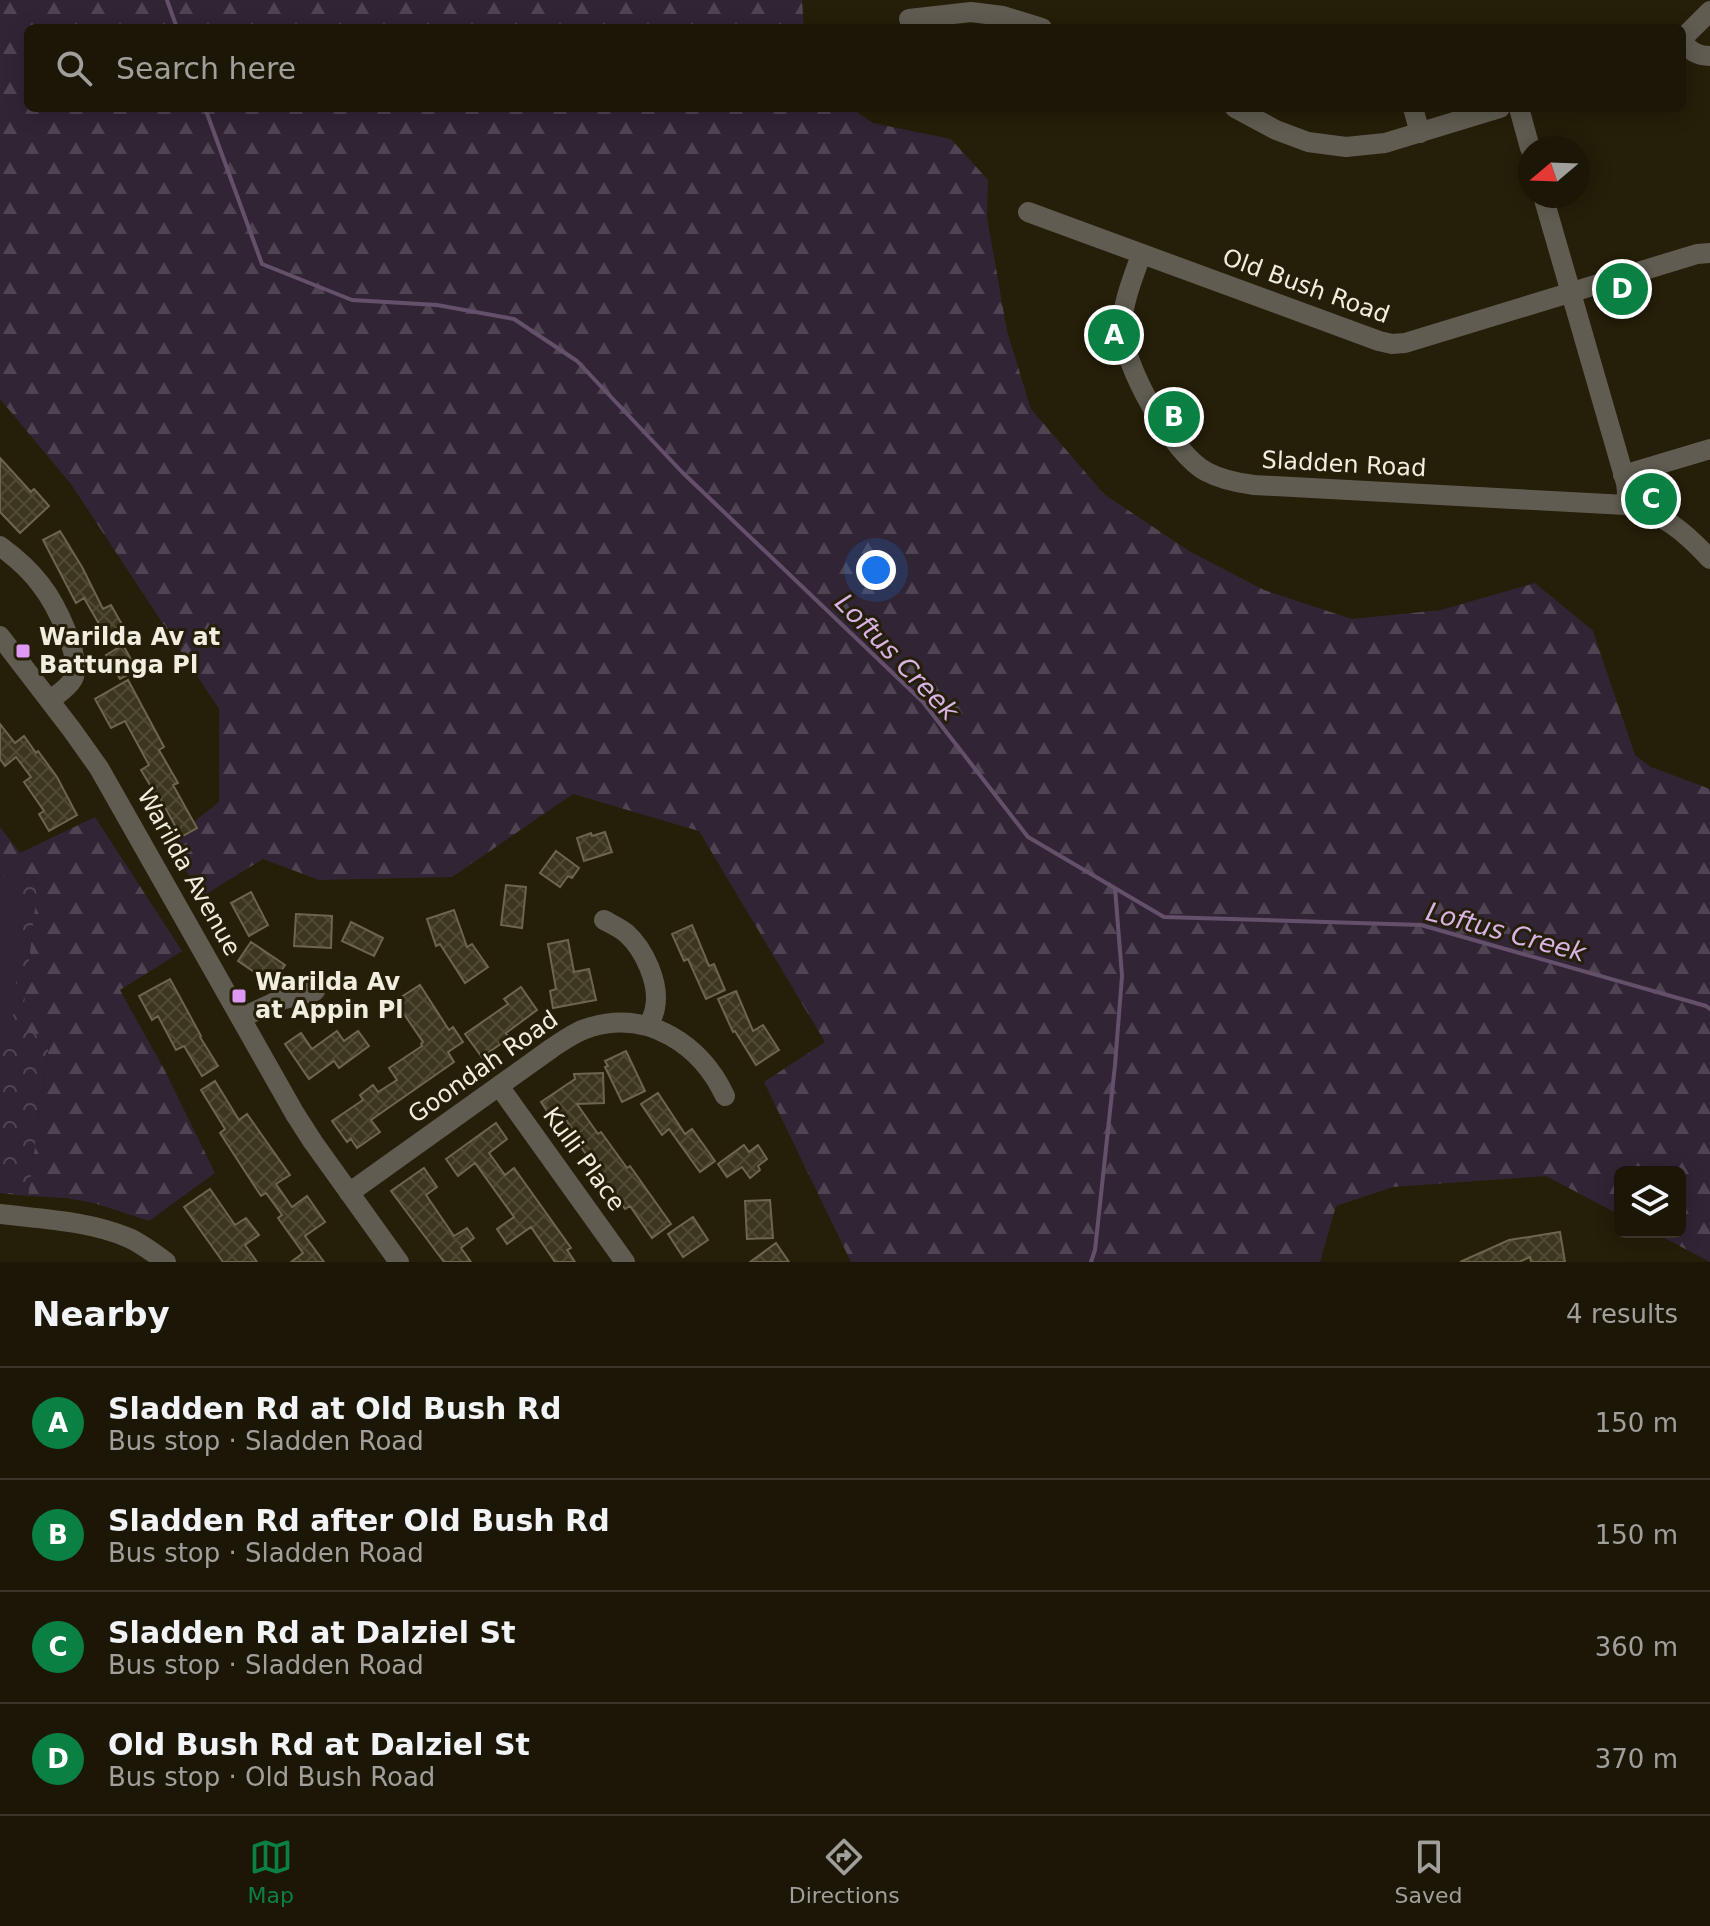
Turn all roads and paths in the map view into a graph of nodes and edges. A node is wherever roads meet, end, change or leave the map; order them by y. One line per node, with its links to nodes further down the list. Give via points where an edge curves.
1 (1710, 11): 4 (street)
2 (909, 19): 3 (street, via 971,12)
3 (1029, 24)
4 (1686, 36)
5 (1686, 45): 6 (street)
6 (1710, 56)
7 (1242, 112): 11 (street, via 1276,130 1327,146 1364,147)
8 (1414, 112): 11 (street)
9 (1487, 112): 11 (street)
10 (1520, 112): 12 (street)
11 (1420, 133)
12 (1527, 136)
13 (1546, 208): 17 (street)
14 (1028, 212): 16 (street, Old Bush Road)
15 (1710, 253): 17 (street, Old Bush Road)
16 (1141, 255): 17 (street, Old Bush Road, via 1392,344); 20 (street, Sladden Road, via 1125,300 1124,343 1169,436 1205,472 1269,486)
17 (1570, 294): 19 (street)
18 (1710, 449): 19 (street)
19 (1623, 475): 20 (street)
20 (1626, 505): 22 (street, Sladden Road, via 1673,524)
21 (0, 546): 24 (street, via 42,586 74,655 73,678)
22 (1710, 559)
23 (0, 636): 24 (street, Warilda Avenue)
24 (50, 700): 27 (street, Warilda Avenue, via 106,779)
25 (604, 920): 28 (street, via 625,933 649,970 656,994)
26 (315, 991): 27 (street)
27 (241, 1018): 31 (street, Warilda Avenue, via 295,1114)
28 (649, 1026): 29 (street, Goondah Road, via 590,1027); 30 (street, Goondah Road, via 691,1049)
29 (499, 1086): 31 (street, Goondah Road); 35 (street, Kulli Place)
30 (725, 1096)
31 (349, 1193): 34 (street, Warilda Avenue)
32 (0, 1214): 33 (street, via 107,1230)
33 (166, 1262)
34 (399, 1262)
35 (625, 1262)

